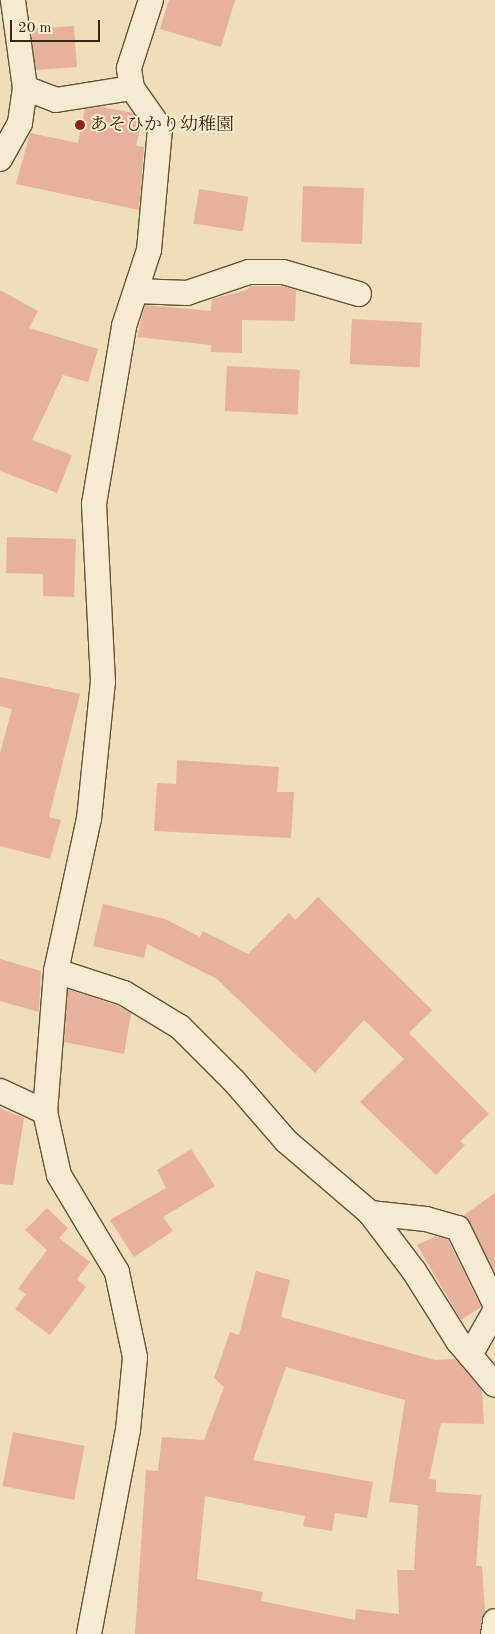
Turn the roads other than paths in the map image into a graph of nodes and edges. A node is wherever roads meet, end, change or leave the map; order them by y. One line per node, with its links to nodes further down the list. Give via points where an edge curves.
1 (13, 0): 3 (street)
2 (151, 0): 4 (street, via 129,68)
3 (25, 88): 4 (street, via 56,100); 5 (street, via 20,123)
4 (132, 88): 6 (street, via 160,128 149,250)
5 (0, 159)
6 (136, 290): 7 (street, via 186,292 249,272 283,272); 8 (street, via 124,326 94,504 103,682 89,819)
7 (359, 294)
8 (56, 971): 10 (street); 11 (street, via 124,993 180,1027 234,1081 286,1141)
9 (0, 1090): 10 (street)
10 (45, 1112): 17 (street, via 59,1175 117,1272 135,1357 128,1430)
11 (370, 1213): 12 (street, via 426,1219 458,1228); 14 (street, via 414,1271)
12 (495, 1304)
13 (495, 1311): 14 (street)
14 (470, 1355): 15 (street)
15 (495, 1385)
16 (495, 1621): 18 (street)
17 (89, 1634)
18 (494, 1634)

